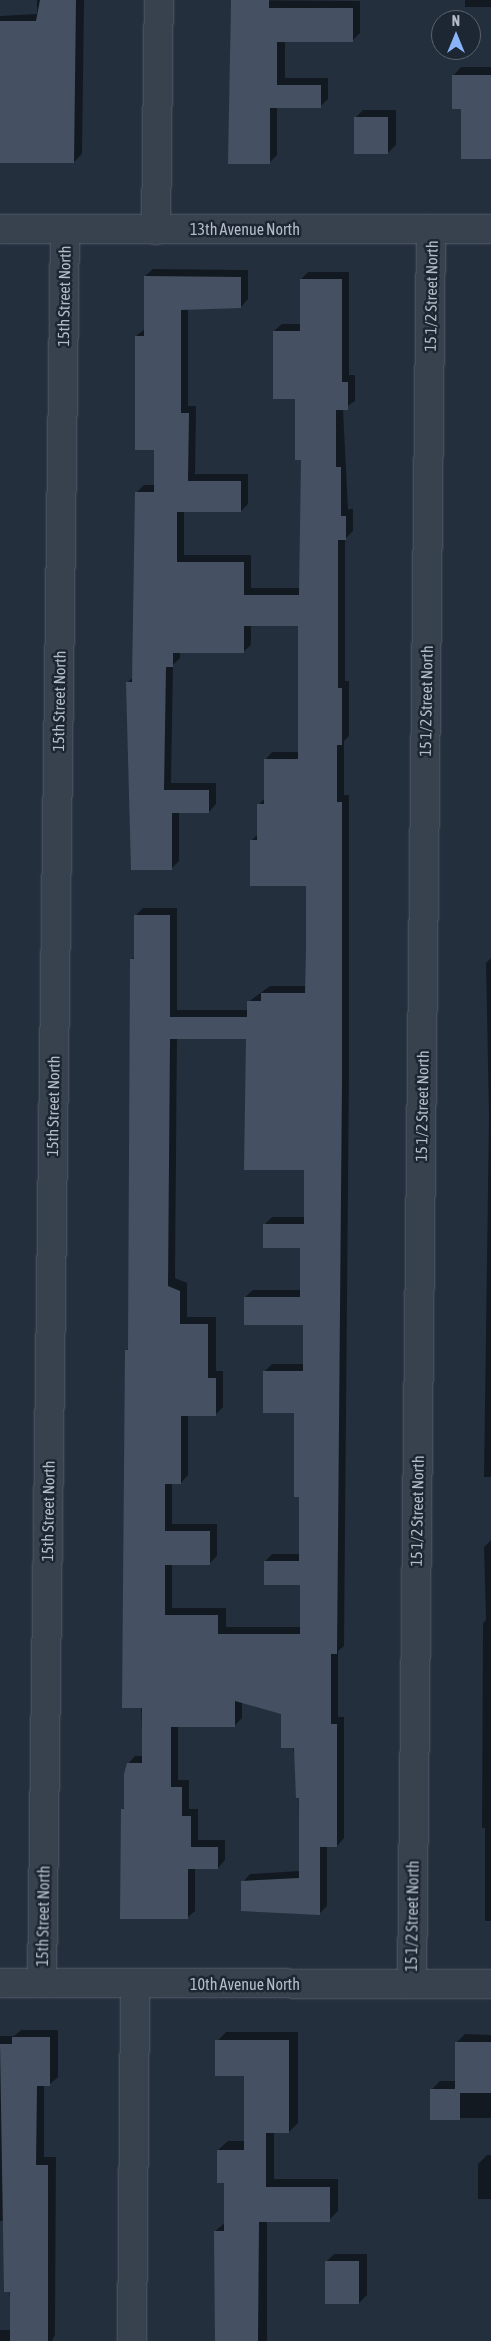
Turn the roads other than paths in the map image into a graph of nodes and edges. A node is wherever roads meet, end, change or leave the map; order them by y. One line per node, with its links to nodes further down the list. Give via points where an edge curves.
1 (159, 0): 6 (street)
2 (491, 228): 4 (street, 13th Avenue North)
3 (65, 229): 5 (street, 13th Avenue North); 6 (street, 13th Avenue North); 8 (street, 15th Street North)
4 (431, 229): 6 (street, 13th Avenue North); 10 (street, 15 1/2 Street North)
5 (0, 230)
6 (156, 230)
7 (0, 1983): 8 (street, 10th Avenue North)
8 (42, 1983): 9 (street, 10th Avenue North)
9 (135, 1984): 10 (street, 10th Avenue North); 12 (street)
10 (412, 1984): 11 (street, 10th Avenue North)
11 (491, 1984)
12 (132, 2341)

